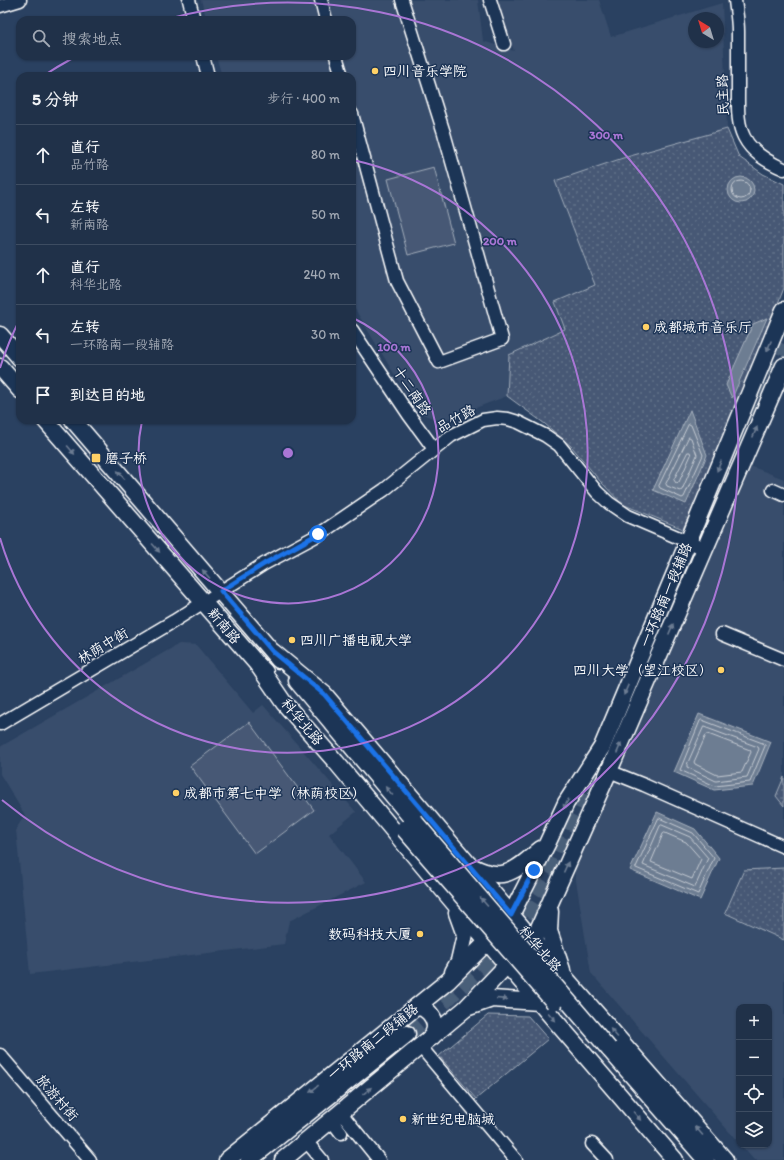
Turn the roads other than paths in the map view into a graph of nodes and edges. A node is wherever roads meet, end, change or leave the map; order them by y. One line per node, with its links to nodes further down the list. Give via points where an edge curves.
1 (20, 0): 7 (street)
2 (189, 0): 8 (street)
3 (321, 0): 9 (street)
4 (402, 0): 15 (street, via 444,133 502,339 439,362 397,281)
5 (490, 0): 10 (street)
6 (735, 0): 16 (street, 民主路, via 738,29 739,122 744,137 752,148 772,164)
7 (0, 6)
8 (193, 16)
9 (325, 16)
10 (504, 44)
11 (204, 60): 13 (street)
12 (337, 60): 14 (street)
13 (207, 72)
14 (341, 72)
15 (356, 138)
16 (784, 169)
17 (784, 310): 27 (main road, 一环路南一段辅路, one-way to 27)
18 (0, 335): 20 (main road)
19 (356, 336): 26 (street, 十二南路)
20 (16, 353)
21 (0, 366): 23 (main road)
22 (784, 366): 28 (main road, 一环路南一段辅路, one-way to 22)
23 (16, 385)
24 (49, 424): 30 (main road, 新南路, one-way to 30)
25 (77, 424): 29 (main road, 新南路, one-way to 25)
26 (434, 449): 27 (street, 品竹路, via 451,436 483,420 503,418 518,422 559,445 597,492 619,510); 29 (street, 品竹路, via 384,490 318,534)
27 (688, 542): 28 (street, 品竹路); 39 (main road, 一环路南一段辅路, one-way to 39, via 602,747 566,803)
28 (705, 549): 36 (main road, 一环路南一段辅路, one-way to 28)
29 (221, 591): 30 (street, 林荫中街); 32 (main road, 新南路)
30 (204, 602): 34 (main road, 新南路); 35 (street, 林荫中街)
31 (722, 634): 33 (street)
32 (273, 652): 37 (main road, 新南路, one-way to 32); 38 (main road, 科华北路, via 324,694)
33 (784, 660)
34 (258, 665): 37 (main road, 新南路, via 292,697); 41 (main road, 科华北路, via 284,703)
35 (0, 724)
36 (610, 771): 40 (street); 43 (main road, 一环路南一段辅路, one-way to 36)
37 (409, 825): 56 (main road, 科华北路, bridge)
38 (442, 835): 41 (main road, via 452,854 445,865 432,870); 42 (main road, 科华北路)
39 (547, 844): 42 (main road, via 508,873 492,874); 45 (main road, 一环路南一段辅路)
40 (784, 848)
41 (416, 858): 44 (main road, 科华北路)
42 (468, 865): 45 (main road, 科华北路)
43 (555, 893): 46 (main road, 一环路南一段辅路); 50 (main road, via 549,917 549,931)
44 (454, 904): 47 (main road, 科华北路); 51 (main road, via 465,935 459,961)
45 (511, 915): 46 (main road, 科华北路); 47 (main road, 一环路南二段辅路)
46 (533, 941): 48 (main road, 科华北路); 49 (main road)
47 (487, 942): 49 (main road, 科华北路); 51 (main road, 一环路南二段辅路)
48 (553, 964): 50 (main road, 科华北路); 52 (main road, via 544,961 534,966 528,979)
49 (507, 965): 52 (main road, 科华北路); 54 (main road)
50 (564, 977): 73 (main road, 科华北路, one-way to 50)
51 (448, 981): 53 (main road, 一环路南二段辅路)
52 (536, 998): 54 (main road, one-way to 52, via 492,999); 70 (main road, 科华北路, one-way to 70)
53 (416, 1007): 55 (main road, via 421,1006 426,1010 433,1018 436,1028); 62 (main road, 一环路南二段辅路, one-way to 62)
54 (466, 1009): 55 (main road)
55 (418, 1039): 58 (main road, one-way to 55); 63 (main road); 64 (main road); 68 (street)
56 (605, 1052): 71 (main road, 科华北路); 72 (main road, 科华北路)
57 (0, 1055): 61 (street, 旅游村街)
58 (338, 1122): 59 (main road); 67 (street)
59 (306, 1141): 65 (main road); 66 (street)
60 (592, 1144): 69 (street)
61 (90, 1160)
62 (227, 1160)
63 (249, 1160)
64 (262, 1160)
65 (283, 1160)
66 (322, 1160)
67 (380, 1160)
68 (516, 1160)
69 (607, 1160)
70 (676, 1160)
71 (693, 1160)
72 (706, 1160)
73 (725, 1160)

